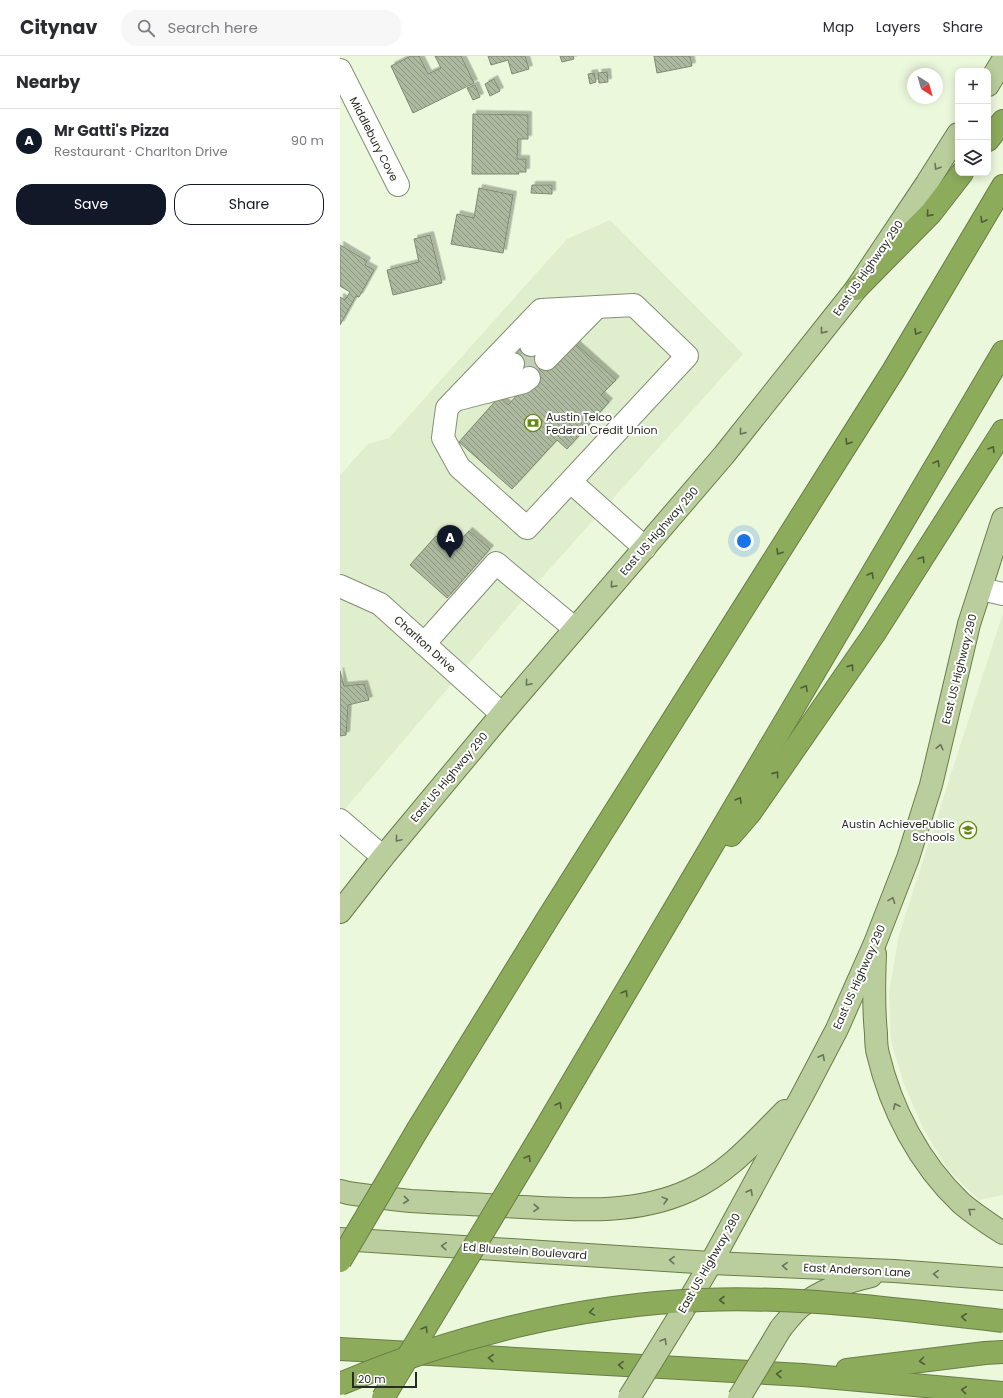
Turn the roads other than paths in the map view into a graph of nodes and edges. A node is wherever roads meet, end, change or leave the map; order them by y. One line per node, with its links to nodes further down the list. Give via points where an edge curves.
1 (1003, 60): 3 (main road)
2 (340, 70): 8 (street, Middlebury Cove)
3 (991, 80)
4 (1003, 121): 5 (highway)
5 (991, 136)
6 (955, 139): 10 (main road, East US Highway 290, one-way to 10)
7 (960, 176): 10 (highway, one-way to 10, via 931,213)
8 (398, 185)
9 (1003, 186): 35 (highway, one-way to 35, bridge, via 889,378 548,918)
10 (856, 289): 18 (main road, East US Highway 290, one-way to 18, via 729,449)
11 (581, 308): 11 (street, via 539,352); 14 (street, via 540,310); 16 (street, via 634,305 686,356)
12 (1003, 352): 28 (highway, one-way to 12)
13 (521, 371): 14 (street, via 524,382)
14 (455, 400): 16 (street, via 447,408 443,438 459,467 527,528)
15 (1003, 431): 28 (highway, one-way to 15, via 750,812 870,640)
16 (570, 482): 18 (street)
17 (1003, 519): 19 (main road, East US Highway 290)
18 (645, 548): 23 (main road, East US Highway 290, one-way to 23)
19 (996, 562): 21 (main road, East US Highway 290)
20 (340, 586): 24 (street, Charlton Drive, via 380,604)
21 (981, 589): 22 (street); 30 (main road, East US Highway 290, one-way to 21, via 908,858 931,785 970,624)
22 (1003, 594)
23 (574, 628): 24 (street, via 496,563); 25 (main road, East US Highway 290, one-way to 25)
24 (424, 644): 25 (street, Charlton Drive)
25 (502, 714): 27 (main road, East US Highway 290, one-way to 27)
26 (340, 820): 27 (street)
27 (383, 857): 29 (main road, East US Highway 290)
28 (684, 894): 45 (highway, one-way to 28, bridge)
29 (340, 912)
30 (875, 943): 31 (main road, East US Highway 290, one-way to 30, via 837,1029); 33 (main road, one-way to 30, via 961,1203 922,1157 906,1130 891,1095 878,1053 874,1009)
31 (804, 1092): 32 (main road, one-way to 31, via 410,1200 557,1209 598,1210 637,1206 671,1198 710,1179 729,1166); 36 (main road, East US Highway 290, one-way to 31)
32 (340, 1191)
33 (1003, 1233)
34 (340, 1239): 36 (main road, Ed Bluestein Boulevard, one-way to 34)
35 (340, 1260)
36 (711, 1263): 37 (main road, East Anderson Lane, one-way to 36); 46 (main road, East US Highway 290, one-way to 36, bridge)
37 (894, 1271): 38 (main road, East Anderson Lane, one-way to 37); 47 (main road, bridge, via 824,1291 799,1307 781,1328)
38 (1003, 1279)
39 (1003, 1321): 43 (highway, one-way to 43, bridge, via 841,1304 761,1300 702,1300 647,1304 562,1317 492,1332 368,1372)
40 (340, 1349): 42 (highway, one-way to 40)
41 (1003, 1352): 42 (highway, one-way to 42)
42 (803, 1376): 44 (highway, one-way to 42)
43 (340, 1384)
44 (1003, 1393)
45 (383, 1398)
46 (629, 1398)
47 (739, 1398)

